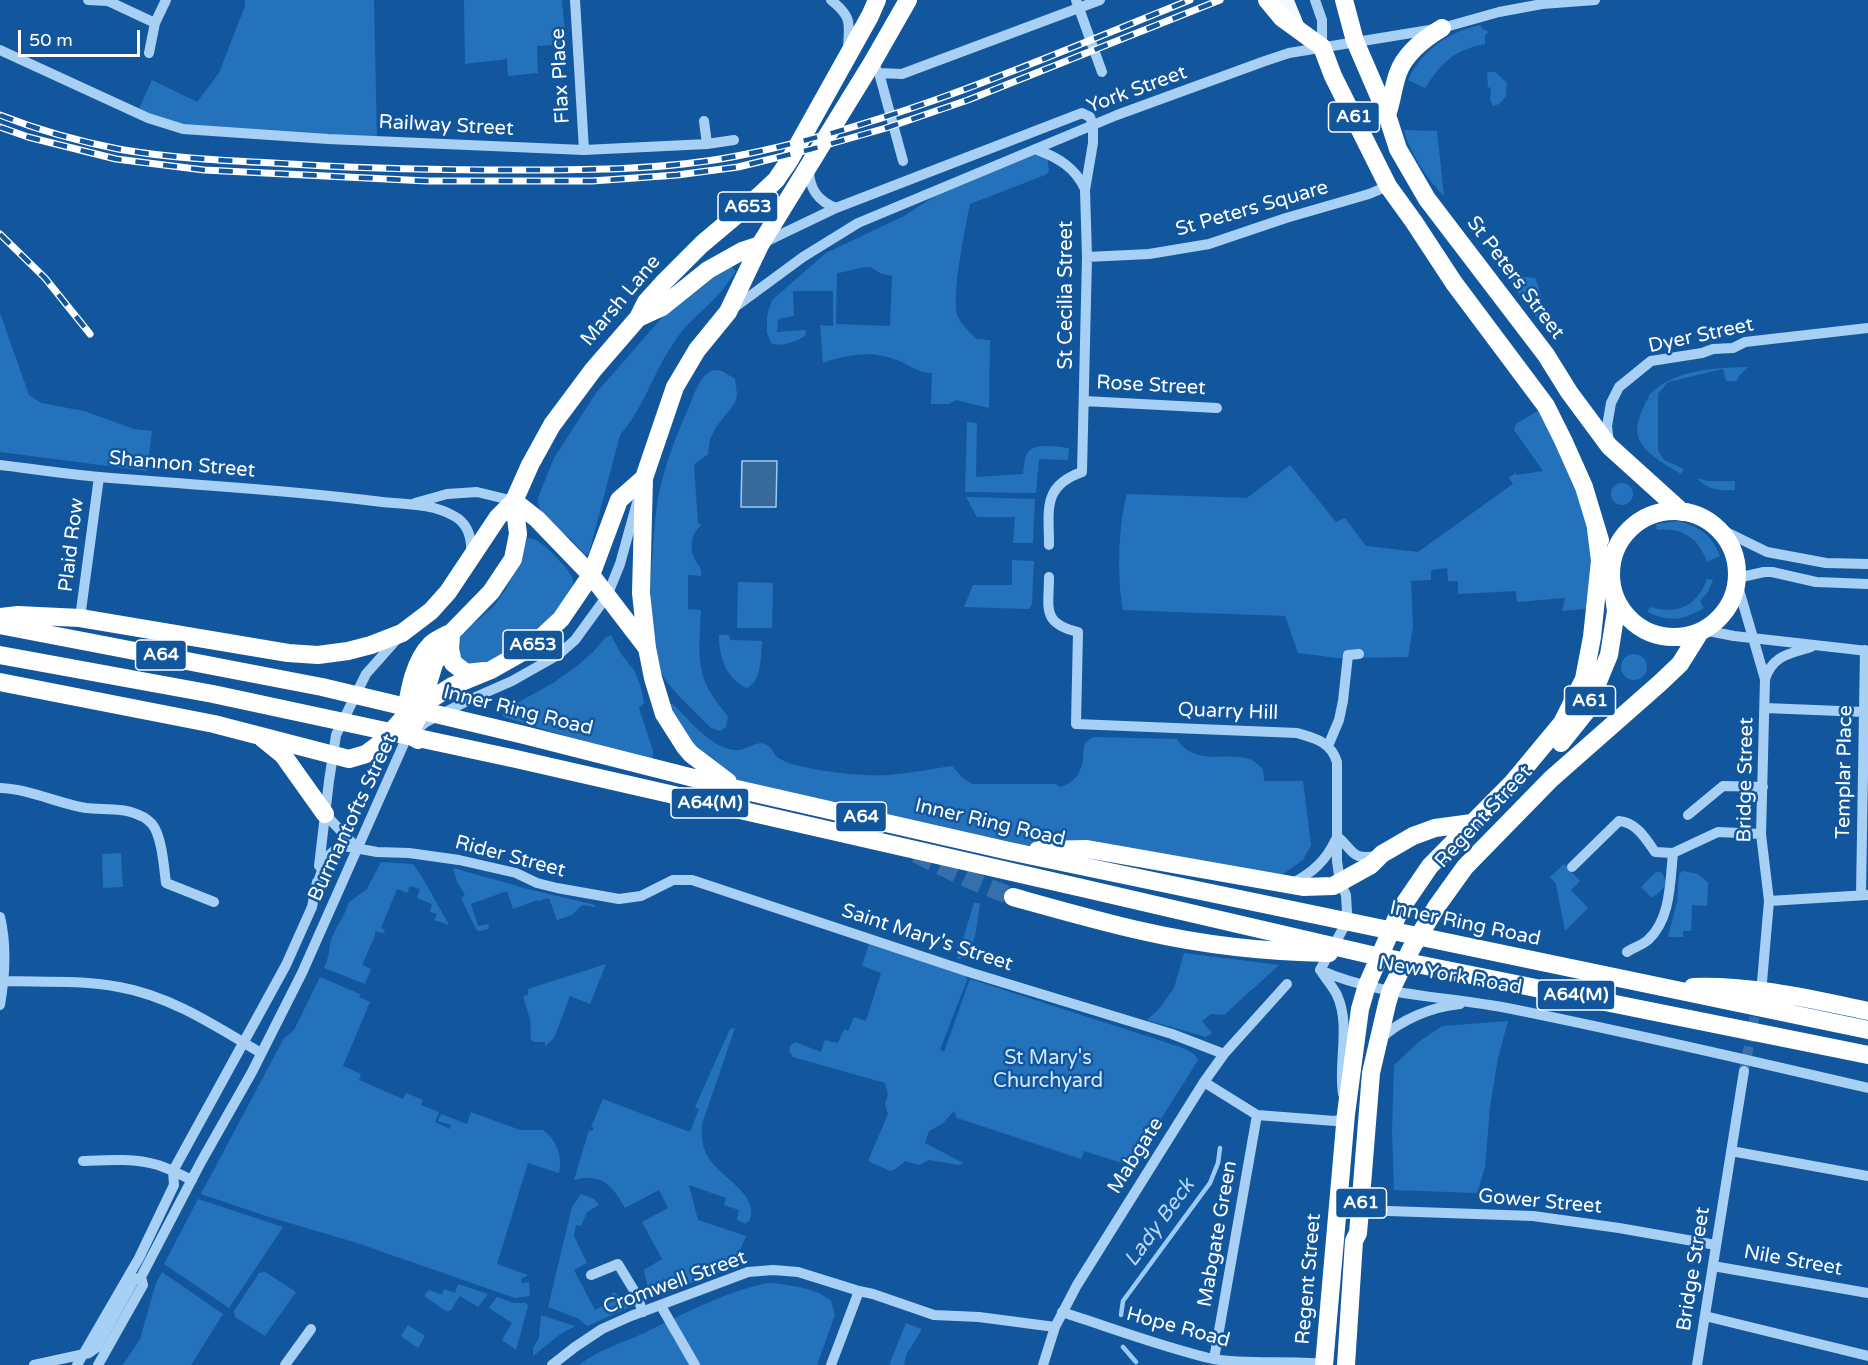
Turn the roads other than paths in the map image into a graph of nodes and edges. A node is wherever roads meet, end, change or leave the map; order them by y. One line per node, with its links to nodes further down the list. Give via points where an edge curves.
1 (88, 0): 16 (street, via 108,1)
2 (166, 0): 16 (street)
3 (575, 0): 4 (street); 32 (street, Flax Place)
4 (583, 0)
5 (831, 0): 23 (street, via 849,18)
6 (877, 0): 15 (highway); 23 (highway, Marsh Lane / A653)
7 (908, 0): 15 (highway, A653)
8 (1100, 0): 14 (street)
9 (1267, 0): 18 (highway)
10 (1286, 0): 18 (main road)
11 (1315, 0): 20 (street, via 1322,20)
12 (1344, 0): 19 (highway, A61)
13 (1595, 0): 17 (street, York Street, via 1542,4)
14 (1078, 4): 24 (street, via 902,74); 25 (street)
15 (895, 22): 24 (highway, A653)
16 (155, 23): 22 (street)
17 (1442, 28): 19 (street, York Street); 26 (highway, via 1407,56 1398,72)
18 (1298, 29): 20 (highway)
19 (1355, 41): 20 (street, York Street); 26 (highway, St Peters Street / A61)
20 (1322, 47): 28 (street, York Street, via 1289,53); 35 (highway, A61)
21 (0, 50): 32 (street, Railway Street, via 148,118 183,129)
22 (149, 53)
23 (847, 58): 41 (highway, Marsh Lane / A653, via 776,180 682,264 646,302)
24 (875, 68): 33 (street); 34 (highway, A653)
25 (1102, 72)
26 (1386, 115): 45 (highway, St Peters Street / A61, via 1398,149 1427,199 1546,355)
27 (704, 121): 30 (street)
28 (1093, 125): 31 (street, York Street); 36 (street, St Cecilia Street); 37 (street, York Street, via 1082,112)
29 (734, 141): 30 (street, Railway Street)
30 (707, 144): 32 (street, Railway Street)
31 (1035, 149): 36 (street, via 1068,165); 40 (street, York Street, via 858,223 803,257)
32 (584, 150)
33 (903, 161)
34 (808, 166): 37 (street, via 813,190 824,203); 38 (highway, A653)
35 (1388, 186): 39 (street, St Peters Square, via 1209,244 1149,254); 53 (highway, A61, via 1546,406 1584,487)
36 (1085, 190): 39 (street, St Cecilia Street)
37 (836, 208): 38 (street, York Street)
38 (760, 245): 40 (highway, A653); 41 (highway, via 708,270 662,307)
39 (1087, 257): 43 (street, St Cecilia Street)
40 (728, 312): 48 (highway, A653, via 697,350 675,387)
41 (638, 318): 49 (highway, Marsh Lane / A653, via 552,425)
42 (1868, 328): 45 (street, Dyer Street, via 1745,342 1733,348 1651,361 1619,387 1611,403)
43 (1084, 401): 44 (street, Rose Street); 54 (street, St Cecilia Street, via 1082,472 1061,482 1051,497)
44 (1217, 408)
45 (1609, 446): 51 (highway, St Peters Street / A61)
46 (0, 465): 47 (street, Shannon Street)
47 (99, 477): 50 (street, Shannon Street, via 362,504); 65 (street, Plaid Row)
48 (644, 478): 58 (highway, A653, via 619,500); 63 (street, Burmantofts Street); 72 (highway, via 641,587)
49 (514, 501): 50 (street, Shannon Street, via 477,492 447,494); 55 (highway, Marsh Lane / A653); 58 (highway); 68 (highway, via 518,534 513,559 491,592)
50 (412, 503): 55 (street, Shannon Street, via 457,517 470,534)
51 (1682, 512): 52 (highway, A61); 57 (highway, A61, via 1663,512 1632,527 1620,540)
52 (1716, 527): 56 (street, via 1767,552 1826,563); 60 (highway, via 1735,559)
53 (1596, 529): 57 (highway, A61); 88 (highway, Regent Street / A61, via 1600,561 1584,679 1562,723)
54 (1049, 545)
55 (471, 556): 69 (highway, Marsh Lane / A653, via 448,592)
56 (1868, 564)
57 (1611, 573): 62 (highway, A61)
58 (591, 575): 63 (highway); 76 (highway, A653, via 561,619 530,648)
59 (1049, 577): 85 (street, Quarry Hill, via 1048,614 1062,628 1078,632 1076,724 1297,733)
60 (1737, 581): 61 (street, via 1772,572 1816,582); 67 (highway, A61, via 1721,616); 70 (street, Bridge Street)
61 (1868, 584)
62 (1613, 592): 67 (highway, A61, via 1632,622 1646,631 1677,637); 88 (highway, Regent Street / A61, via 1616,611 1609,655 1585,713 1546,759)
63 (608, 596): 72 (highway); 84 (street, Burmantofts Street, via 558,655 426,722)
64 (0, 617): 65 (highway, A653)
65 (80, 618): 69 (highway, A653, via 318,655 371,645)
66 (0, 625): 91 (highway, Inner Ring Road / A64, via 322,687)
67 (1701, 631): 70 (street); 118 (highway, Regent Street / A61, via 1680,664 1551,779 1460,872)
68 (452, 632): 76 (highway, A653, via 453,663 466,673); 79 (highway, via 434,664); 82 (highway, via 432,643 421,656 413,675)
69 (402, 633): 87 (street, Burmantofts Street, via 366,674 336,735)
70 (1752, 638): 71 (street); 77 (street, Bridge Street)
71 (1817, 645): 73 (street); 77 (street, via 1782,656 1768,668)
72 (647, 648): 91 (highway, via 664,714 685,747)
73 (1866, 651): 81 (street, Templar Place)
74 (1359, 654): 85 (street, via 1348,655 1339,720)
75 (0, 655): 84 (highway, A64(M), via 213,694)
76 (491, 670): 79 (highway, A653, via 452,686)
77 (1765, 679): 80 (street, Bridge Street)
78 (0, 682): 83 (highway)
79 (422, 705): 82 (highway, A653); 84 (highway, via 410,732)
80 (1765, 708): 81 (street); 89 (street, Bridge Street)
81 (1864, 712): 105 (street, Templar Place)
82 (406, 715): 84 (highway, via 404,735); 86 (highway, A653)
83 (254, 733): 87 (highway); 92 (highway, via 283,755)
84 (422, 740): 86 (highway, via 389,742); 97 (street, Burmantofts Street); 111 (highway, A64(M), via 981,864)
85 (1328, 746): 96 (street, via 1337,762)
86 (366, 754): 87 (highway, via 348,759)
87 (334, 756): 92 (street, Burmantofts Street)
88 (1513, 782): 94 (highway, Regent Street / A61)
89 (1763, 787): 93 (street, via 1723,786); 95 (street, Bridge Street)
90 (0, 788): 109 (street, via 16,788 86,808 141,816 156,832 166,883)
91 (737, 789): 98 (highway, Inner Ring Road / A64)
92 (325, 814): 97 (street); 104 (street, Burmantofts Street)
93 (1688, 815)
94 (1472, 824): 99 (highway, via 1435,828); 117 (highway, Regent Street / A61, via 1430,866 1400,910)
95 (1761, 834): 100 (street, via 1718,832); 108 (street, Bridge Street)
96 (1337, 836): 99 (street, via 1356,855 1367,858); 102 (street); 103 (street, via 1321,864)
97 (357, 848): 104 (street, Rider Street, via 344,846 326,858); 107 (street, Rider Street, via 459,860 516,873 557,888); 126 (street, Burmantofts Street, via 302,973)
98 (1009, 851): 103 (highway, via 1087,849); 119 (highway, Inner Ring Road / A64(M), via 1667,988)
99 (1382, 854): 102 (highway)
100 (1673, 854): 101 (street, via 1655,852 1641,833 1627,821 1619,820); 112 (street, via 1668,904 1659,925 1648,940)
101 (1572, 867)
102 (1341, 882): 103 (highway, via 1316,888); 113 (street, via 1347,912 1344,927)
103 (1290, 884)
104 (315, 888): 125 (street, Burmantofts Street, via 306,924)
105 (1865, 895): 108 (street)
106 (1013, 897): 111 (highway, A64(M), via 1144,932 1228,946)
107 (619, 899): 127 (street, Saint Mary's Street, via 641,896 673,880 692,880)
108 (1769, 901): 115 (street, Bridge Street)
109 (213, 902)
110 (0, 916): 114 (street)
111 (1285, 943): 113 (street, via 1308,950); 128 (highway, A64(M), via 1367,954)
112 (1627, 952)
113 (1320, 970): 117 (street, New York Road); 132 (street, via 1341,1010 1341,1083)
114 (4, 981): 121 (street); 125 (street, via 120,987 174,1005)
115 (1762, 982)
116 (1287, 984): 127 (street, Mabgate)
117 (1367, 985): 118 (street, New York Road); 132 (highway, Regent Street / A61, via 1360,1009)
118 (1391, 990): 120 (street, New York Road); 124 (highway, Regent Street / A61)
119 (1728, 995): 122 (highway, A64(M), via 1790,996); 123 (highway, Inner Ring Road / A64(M), via 1785,1014)
120 (1476, 1002): 124 (street, via 1441,1006 1389,1030); 131 (street, New York Road)
121 (0, 1005)
122 (1868, 1011)
123 (1868, 1030)
124 (1377, 1041): 139 (highway, Regent Street / A61)
125 (242, 1042): 126 (street); 136 (street, Burmantofts Street)
126 (261, 1053): 138 (street, Burmantofts Street)
127 (1224, 1054): 130 (street, Mabgate)
128 (1868, 1055)
129 (1744, 1071): 134 (street, Bridge Street)
130 (1204, 1082): 133 (street); 148 (street, Mabgate)
131 (1868, 1089)
132 (1346, 1114): 133 (street, via 1335,1121); 164 (highway, Regent Street / A61)
133 (1257, 1115): 154 (street, Mabgate Green)
134 (1731, 1151): 137 (street); 140 (street, Bridge Street)
135 (83, 1161): 136 (street, via 147,1163)
136 (174, 1171): 138 (street); 152 (street, Burmantofts Street, via 174,1185 139,1258)
137 (1868, 1176)
138 (192, 1180): 143 (street, Burmantofts Street)
139 (1360, 1210): 140 (street, Gower Street, via 1533,1216); 165 (highway, Regent Street / A61, via 1354,1241)
140 (1716, 1245): 141 (street, Bridge Street)
141 (1713, 1266): 145 (street, Nile Street); 149 (street, Bridge Street)
142 (591, 1275): 147 (street, via 618,1263)
143 (141, 1277): 152 (street, Burmantofts Street, via 134,1280 96,1348); 158 (street, via 144,1285)
144 (858, 1291): 146 (street, Cromwell Street, via 798,1272 773,1270 747,1272); 150 (street, Cromwell Street, via 934,1315); 162 (street)
145 (1868, 1293)
146 (661, 1306): 147 (street, Cromwell Street); 161 (street)
147 (643, 1312): 160 (street, Cromwell Street, via 602,1329)
148 (1062, 1312): 150 (street, Mabgate); 154 (street, Hope Road)
149 (1705, 1320): 153 (street); 166 (street, Bridge Street)
150 (1055, 1327): 163 (street, Mabgate)
151 (311, 1329): 159 (street)
152 (83, 1354): 156 (street); 157 (street)
153 (1868, 1356)
154 (1214, 1359): 155 (street, Hope Road)
155 (1241, 1364): 164 (street, Hope Road)
156 (34, 1365)
157 (77, 1365)
158 (98, 1365)
159 (285, 1365)
160 (552, 1365)
161 (695, 1365)
162 (831, 1365)
163 (1043, 1365)
164 (1324, 1365)
165 (1346, 1365)
166 (1696, 1365)

